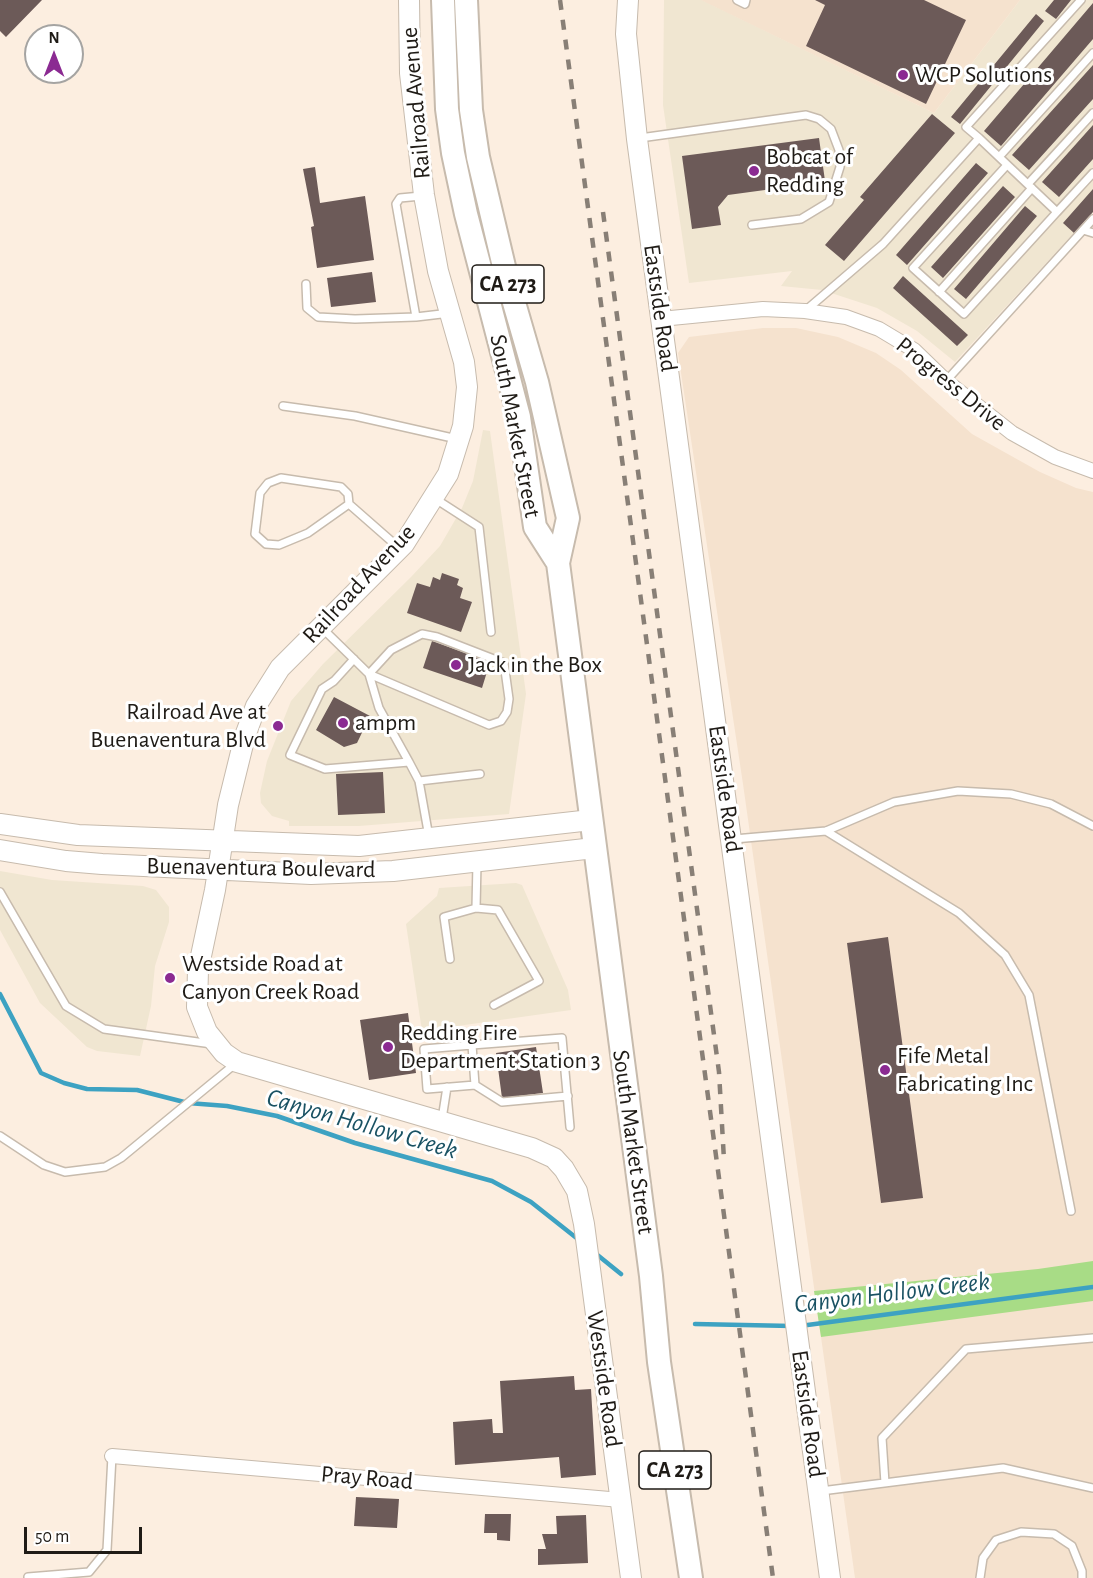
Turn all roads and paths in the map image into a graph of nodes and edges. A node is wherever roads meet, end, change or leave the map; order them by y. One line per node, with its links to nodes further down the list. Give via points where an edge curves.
1 (409, 0): 16 (street, Railroad Avenue, via 410,73)
2 (443, 0): 35 (main road, South Market Street / CA 273, via 447,109 453,153 519,417 535,526)
3 (466, 0): 35 (main road, South Market Street / CA 273, via 471,110 478,157 506,275 540,392 568,518)
4 (628, 0): 11 (street, Eastside Road, via 626,34)
5 (736, 0): 6 (lane, via 745,4)
6 (746, 0)
7 (1081, 0): 10 (lane, via 966,127)
8 (1093, 53): 12 (lane)
9 (1093, 113): 15 (lane)
10 (979, 138): 12 (lane); 24 (lane, via 883,244)
11 (637, 139): 19 (lane, via 806,115 819,119 831,129 840,150 840,167 829,202 801,219); 27 (street, Eastside Road)
12 (999, 158): 13 (lane)
13 (1007, 165): 15 (lane); 23 (lane, via 913,268)
14 (1093, 173): 17 (lane)
15 (1030, 186): 17 (lane); 23 (lane)
16 (424, 195): 25 (street, Railroad Avenue, via 438,271); 26 (lane, via 400,198 396,204)
17 (1057, 212): 23 (lane, via 964,314)
18 (1093, 219): 20 (lane)
19 (752, 225)
20 (1083, 230): 21 (lane); 28 (lane)
21 (1093, 233)
22 (306, 284): 26 (lane, via 307,308 318,317)
23 (939, 292)
24 (805, 310): 27 (street, Progress Drive, via 735,310); 28 (street, Progress Drive, via 846,317 879,329 914,350)
25 (451, 313): 26 (lane); 30 (street, Railroad Avenue, via 467,387)
26 (416, 317)
27 (661, 319): 48 (street, Eastside Road)
28 (946, 381): 31 (street, Progress Drive, via 1012,433 1055,457)
29 (283, 406): 30 (lane, via 355,416)
30 (459, 439): 32 (street, Railroad Avenue, via 448,474)
31 (1093, 471)
32 (434, 498): 34 (street, Railroad Avenue); 37 (lane, via 478,527)
33 (349, 504): 33 (lane, via 348,494 341,487 281,478 268,483 260,493 255,534 266,544 279,545 308,533); 34 (lane)
34 (400, 548): 36 (street, Railroad Avenue)
35 (558, 563): 43 (main road, South Market Street / CA 273)
36 (321, 627): 38 (lane); 49 (street, Railroad Avenue, via 280,668 256,706 240,753)
37 (491, 632)
38 (354, 659): 39 (lane); 40 (lane, via 322,689 290,755 325,769)
39 (369, 674): 39 (lane, via 489,725 501,721 507,712 504,663 437,637 422,634 391,650); 40 (lane, via 379,708)
40 (409, 762): 42 (lane)
41 (480, 774): 42 (lane)
42 (419, 781): 47 (lane)
43 (591, 820): 47 (street, Buenaventura Boulevard); 50 (main road, South Market Street / CA 273)
44 (0, 824): 49 (street, Buenaventura Boulevard, via 78,835)
45 (1093, 826): 46 (lane, via 1051,804 1011,794 958,791 894,802)
46 (826, 831): 48 (lane); 67 (lane, via 959,913 1005,955 1029,995)
47 (429, 837): 49 (street, Buenaventura Boulevard, via 358,846)
48 (732, 839): 72 (street, Eastside Road)
49 (222, 842): 53 (street, Railroad Avenue)
50 (594, 848): 52 (street, Buenaventura Boulevard); 76 (main road, South Market Street / CA 273)
51 (0, 850): 53 (street, Buenaventura Boulevard, via 84,863)
52 (477, 860): 53 (street, Buenaventura Boulevard, via 358,873); 55 (lane)
53 (218, 868): 58 (street, Railroad Avenue, via 197,988 199,1017)
54 (0, 892): 58 (lane, via 66,1006 104,1029)
55 (476, 908): 56 (lane, via 444,917); 57 (lane, via 498,910 539,981)
56 (450, 959)
57 (494, 1005)
58 (216, 1045): 60 (street, Railroad Avenue)
59 (472, 1045): 61 (lane); 62 (lane, via 424,1049 427,1089); 63 (lane, via 562,1038)
60 (237, 1062): 64 (street); 66 (lane, via 105,1167 65,1172)
61 (476, 1085): 62 (lane); 63 (lane, via 502,1102)
62 (447, 1087): 64 (lane)
63 (568, 1096): 65 (lane)
64 (442, 1121): 73 (street, Westside Road, via 540,1151 561,1165 572,1180 584,1224)
65 (570, 1127)
66 (0, 1137)
67 (1071, 1211)
68 (1093, 1338): 70 (lane, via 966,1349 882,1438)
69 (112, 1456): 73 (street, Pray Road); 74 (lane, via 107,1550 89,1572)
70 (885, 1483): 71 (lane, via 1003,1468); 72 (lane)
71 (1093, 1488)
72 (818, 1492): 77 (street, Eastside Road)
73 (621, 1500): 75 (street, Westside Road)
74 (28, 1577)
75 (631, 1578)
76 (691, 1578)
77 (830, 1578)
78 (980, 1578): 79 (lane, via 983,1558 996,1540 1021,1532 1054,1534 1072,1546)
79 (1082, 1578)

